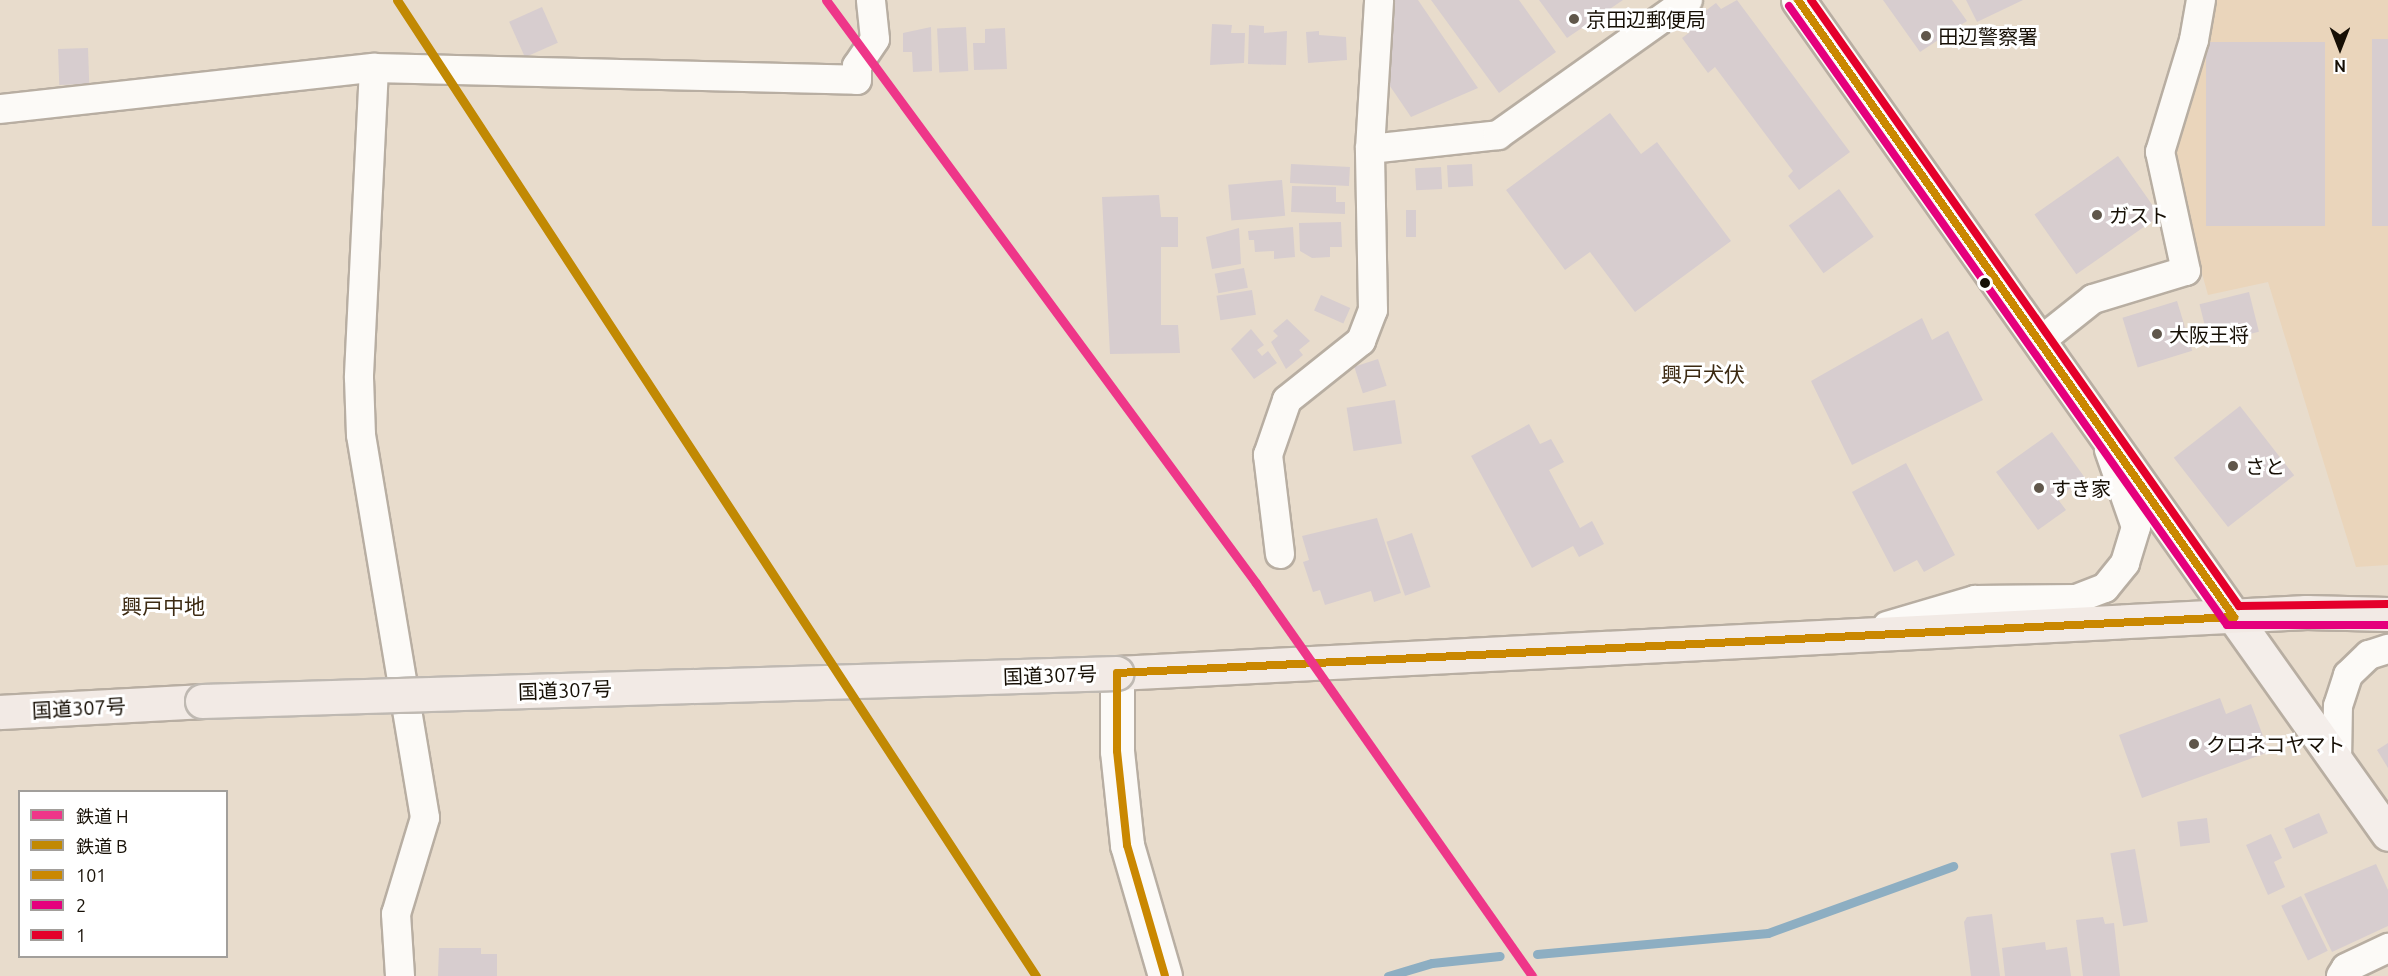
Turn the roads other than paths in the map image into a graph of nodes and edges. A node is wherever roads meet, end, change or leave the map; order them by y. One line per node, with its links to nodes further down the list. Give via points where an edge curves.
1 (871, 0): 6 (street, via 875,39 857,66 857,80)
2 (1379, 0): 8 (street)
3 (1688, 0): 8 (street, via 1498,135)
4 (1798, 0): 9 (street)
5 (2201, 0): 9 (street, via 2194,40 2160,152 2186,271 2093,299)
6 (374, 68): 7 (street); 21 (street, via 359,378 361,435 425,818 396,914)
7 (0, 109)
8 (1370, 149): 11 (street, via 1373,310 1361,340 1287,400 1268,455)
9 (2039, 342): 10 (street)
10 (2103, 432): 13 (street); 14 (street, via 2136,527 2125,563 2105,588 2076,598 1975,600)
11 (1280, 554)
12 (2388, 614): 13 (highway, 国道307号)
13 (2234, 617): 14 (highway, 国道307号); 18 (main road)
14 (1858, 634): 16 (highway, 国道307号)
15 (2388, 649): 18 (street, via 2369,655 2348,675 2338,706)
16 (1117, 673): 17 (highway, 国道307号, bridge, via 202,701); 22 (street, via 1117,751 1127,845)
17 (0, 712)
18 (2337, 761): 19 (main road)
19 (2388, 834)
20 (2388, 948): 23 (street, via 2346,968)
21 (400, 976)
22 (1165, 976)
23 (2341, 976)

